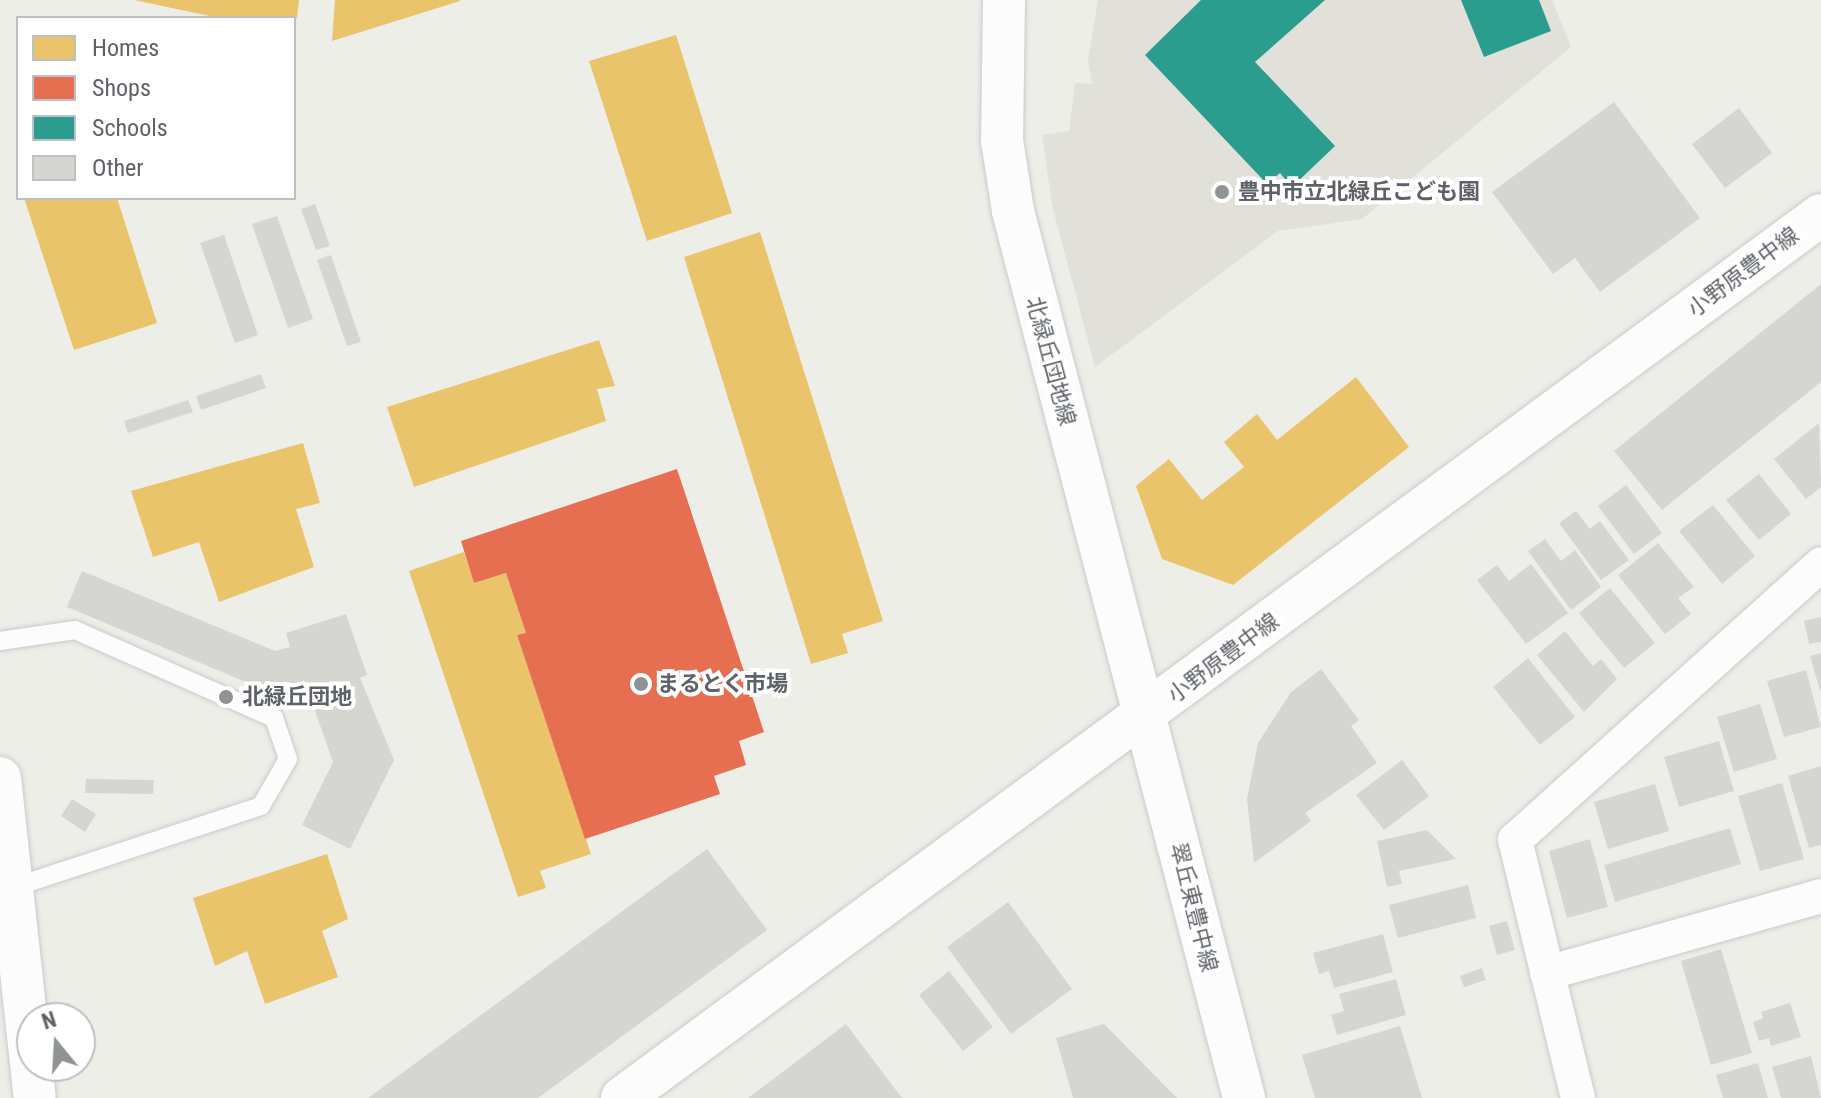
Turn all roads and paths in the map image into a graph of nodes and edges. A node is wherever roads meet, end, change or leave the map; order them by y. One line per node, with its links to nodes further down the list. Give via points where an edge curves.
1 (1004, 0): 5 (street, 北緑丘団地線, via 1002,140 1013,211)
2 (1821, 215): 5 (street, 小野原豊中線)
3 (1821, 564): 9 (street, via 1515,840)
4 (0, 641): 7 (lane, via 75,630 274,718 288,759 261,806)
5 (1147, 715): 11 (street, 小野原豊中線); 12 (street, 翠丘東豊中線)
6 (0, 778): 7 (street)
7 (12, 888): 10 (street)
8 (1821, 896): 9 (street)
9 (1547, 973): 13 (street)
10 (35, 1098)
11 (622, 1098)
12 (1244, 1098)
13 (1578, 1098)

